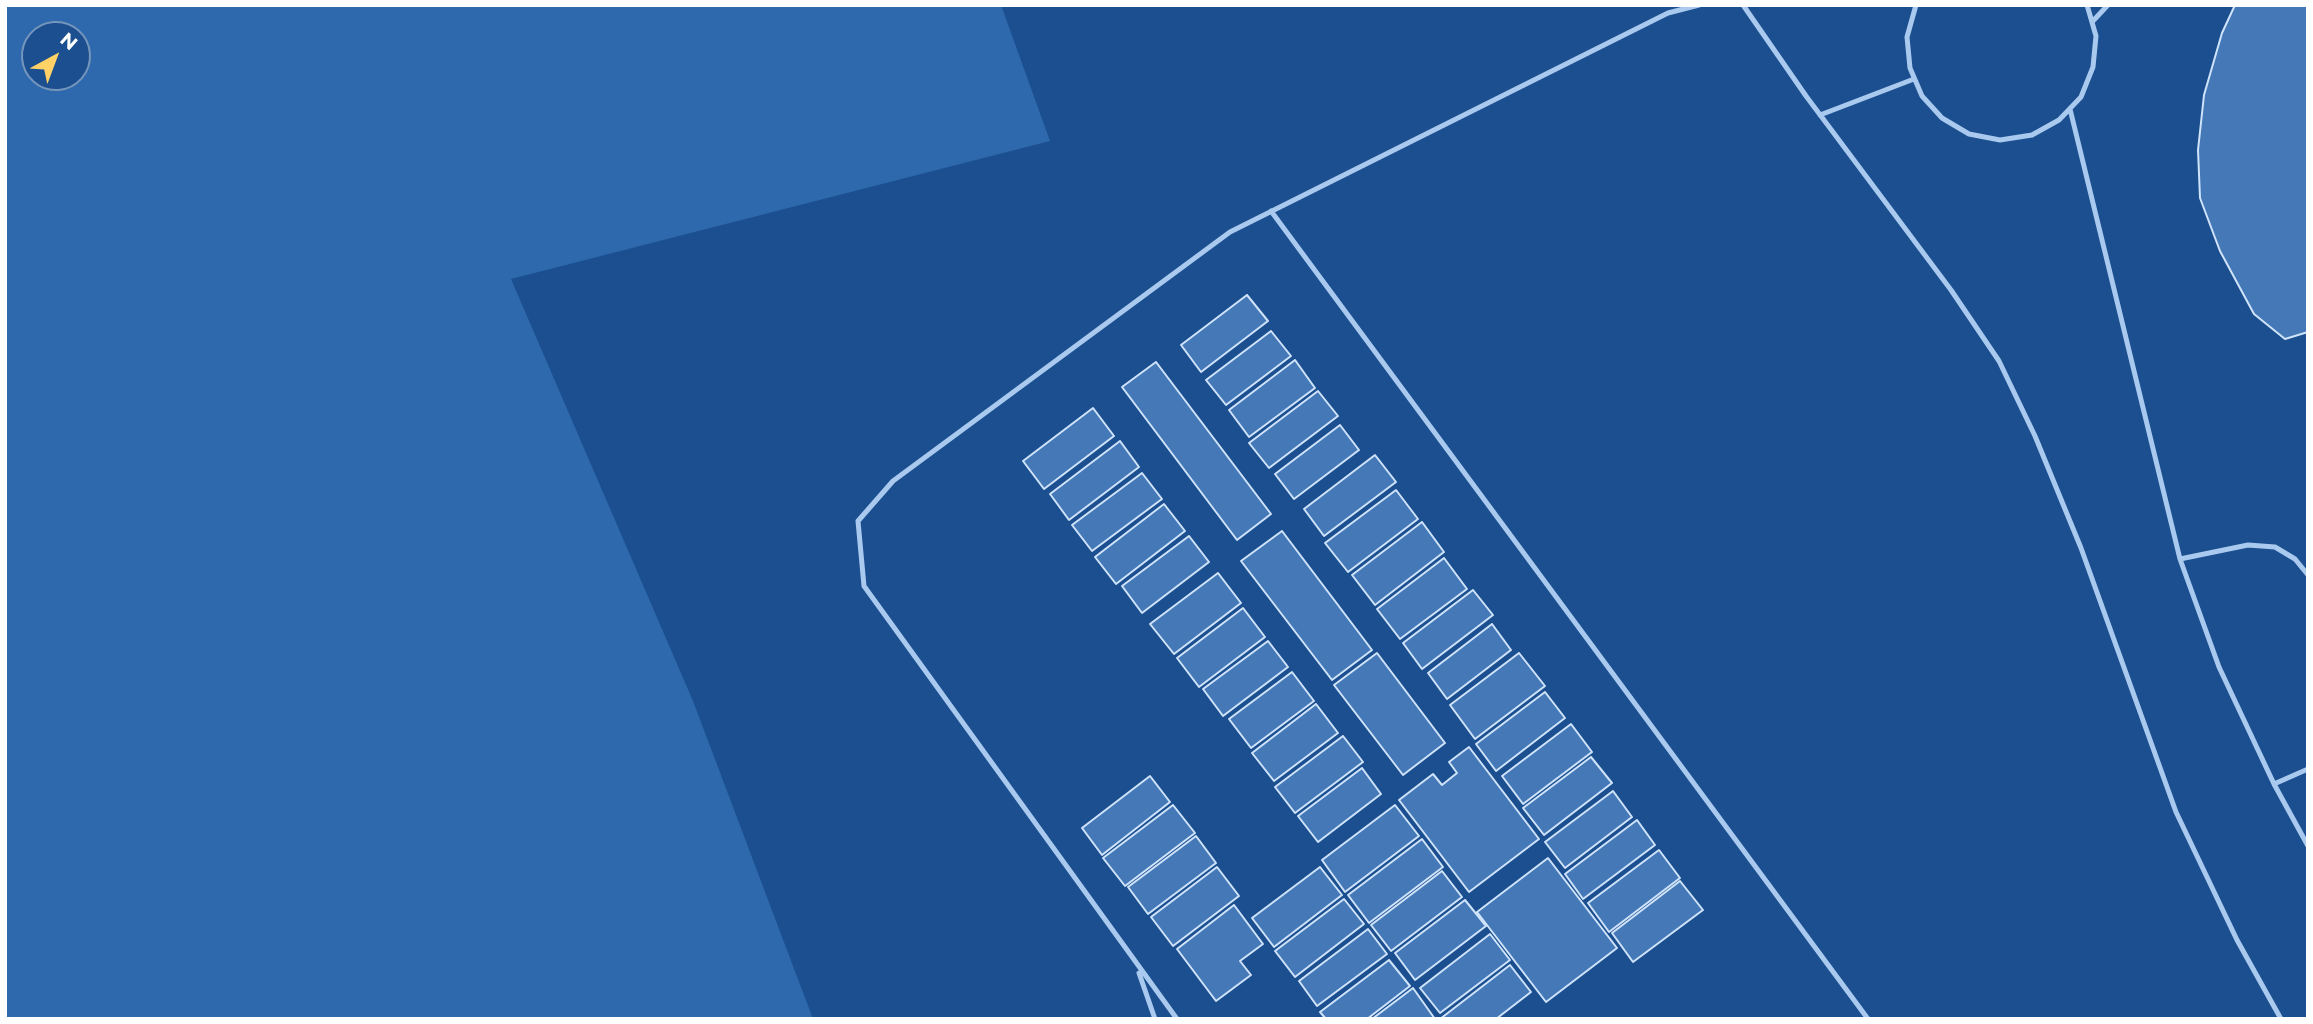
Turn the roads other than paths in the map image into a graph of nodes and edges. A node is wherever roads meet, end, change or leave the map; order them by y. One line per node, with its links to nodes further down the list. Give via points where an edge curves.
1 (1699, 5): 10 (lane, via 1668,13)
2 (1743, 5): 9 (lane)
3 (1916, 5): 7 (lane, via 1907,37)
4 (2087, 5): 6 (lane)
5 (2108, 5): 6 (lane)
6 (2092, 22): 8 (lane, via 2096,36 2093,67 2081,97)
7 (1914, 79): 8 (lane, via 1942,118 1969,134 2000,140 2032,135); 9 (lane)
8 (2070, 109): 11 (lane)
9 (1820, 115): 20 (lane, via 1999,361 2081,548 2176,811 2237,940)
10 (1271, 212): 16 (lane, via 1199,254 893,481 858,521 864,586); 19 (lane)
11 (2180, 559): 12 (lane, via 2248,545 2275,548 2295,559); 14 (lane, via 2219,667)
12 (2308, 575)
13 (2308, 769): 14 (lane)
14 (2274, 784): 15 (lane)
15 (2308, 846)
16 (1137, 967): 17 (lane); 18 (lane)
17 (1155, 1019)
18 (1177, 1019)
19 (1868, 1019)
20 (2281, 1019)

